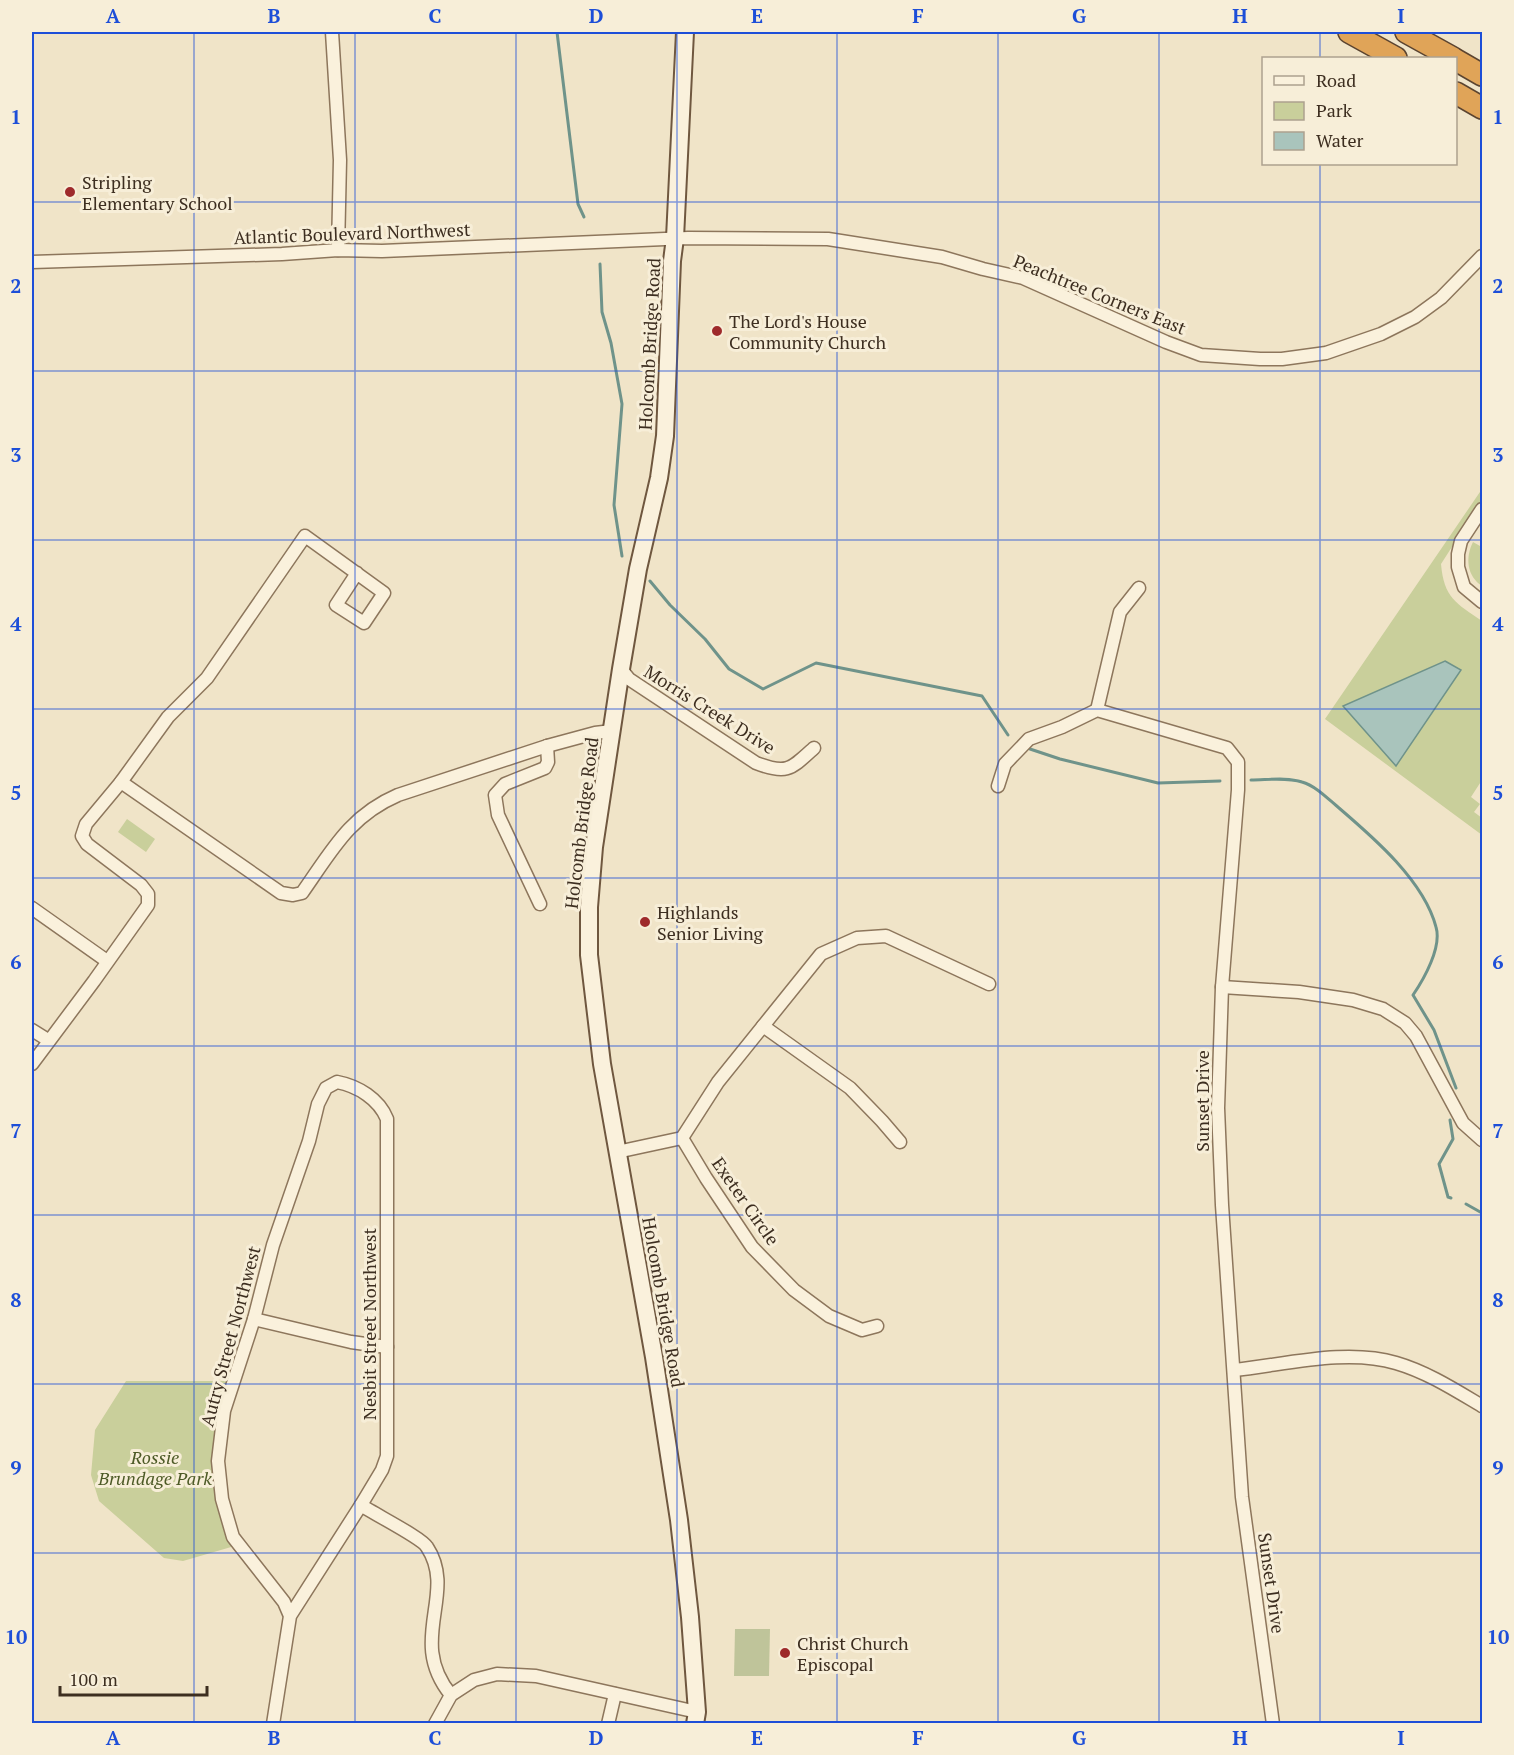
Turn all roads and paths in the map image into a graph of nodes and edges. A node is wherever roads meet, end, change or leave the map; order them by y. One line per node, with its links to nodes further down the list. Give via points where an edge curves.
1 (332, 32): 12 (street, via 340,160)
2 (685, 32): 11 (street, Holcomb Bridge Road)
3 (1349, 32): 5 (highway)
4 (1406, 32): 6 (highway)
5 (1394, 57)
6 (1450, 57)
7 (1457, 61): 8 (highway)
8 (1482, 75)
9 (1457, 94): 10 (highway)
10 (1482, 108)
11 (675, 238): 12 (street, Atlantic Boulevard Northwest); 13 (street, Peachtree Corners East, via 828,239 942,256 1023,278 1201,355 1255,359 1326,353 1381,334 1441,298); 19 (street, Holcomb Bridge Road, via 665,436)
12 (338, 250): 14 (street, Atlantic Boulevard Northwest)
13 (1482, 256)
14 (32, 262)
15 (1482, 509): 18 (street, via 1461,541 1458,554 1464,587)
16 (357, 573): 24 (street, via 305,536 207,678 168,717)
17 (1139, 588): 20 (street, via 1120,612)
18 (1482, 602)
19 (621, 669): 21 (street, Holcomb Bridge Road); 23 (street, Morris Creek Drive, via 629,680 756,763 774,770 792,768)
20 (1097, 710): 25 (street, via 1029,740 1005,764); 30 (street, Sunset Drive, via 1227,748 1238,762)
21 (612, 731): 22 (street); 39 (street, Holcomb Bridge Road, via 594,847 588,927)
22 (547, 746): 24 (street, via 380,802 358,818 302,892 293,895 280,894); 26 (street, via 545,768 505,784 495,795 498,815)
23 (814, 748)
24 (121, 782): 28 (street, via 86,824 82,836 141,885 148,894 148,905)
25 (998, 786)
26 (540, 904)
27 (32, 908): 28 (street)
28 (107, 961): 33 (street)
29 (989, 984): 31 (street, via 886,936 857,938 820,954)
30 (1222, 987): 37 (street, via 1299,992 1383,1009 1405,1023 1416,1036 1463,1123); 43 (street, Sunset Drive, via 1218,1108)
31 (763, 1026): 36 (street, via 718,1082); 38 (street, via 850,1088)
32 (32, 1030): 33 (street)
33 (48, 1041): 34 (street)
34 (32, 1064)
35 (313, 1122): 40 (street, Autry Street Northwest, via 273,1245); 42 (street, Nesbit Street Northwest, via 326,1088 337,1082 366,1094 387,1119)
36 (682, 1138): 39 (street); 41 (street, Exeter Circle, via 752,1247 794,1290 829,1316 862,1330)
37 (1482, 1140)
38 (900, 1142)
39 (617, 1152): 49 (street, Holcomb Bridge Road, via 679,1520)
40 (255, 1319): 42 (street); 46 (street, Autry Street Northwest, via 224,1411 218,1461 220,1484 233,1537 284,1602)
41 (877, 1326)
42 (387, 1347): 45 (street, Nesbit Street Northwest, via 387,1456)
43 (1234, 1370): 44 (street, via 1355,1357 1395,1362 1436,1379); 53 (street, Sunset Drive, via 1242,1497)
44 (1482, 1406)
45 (361, 1505): 46 (street, Nesbit Street Northwest); 48 (street, via 426,1544 437,1568 438,1582 430,1652 440,1682)
46 (290, 1616): 50 (street)
47 (615, 1694): 48 (street, via 536,1676 497,1674 474,1680); 49 (street); 52 (street)
48 (451, 1695): 51 (street)
49 (696, 1718)
50 (273, 1724)
51 (435, 1724)
52 (608, 1724)
53 (1273, 1724)

